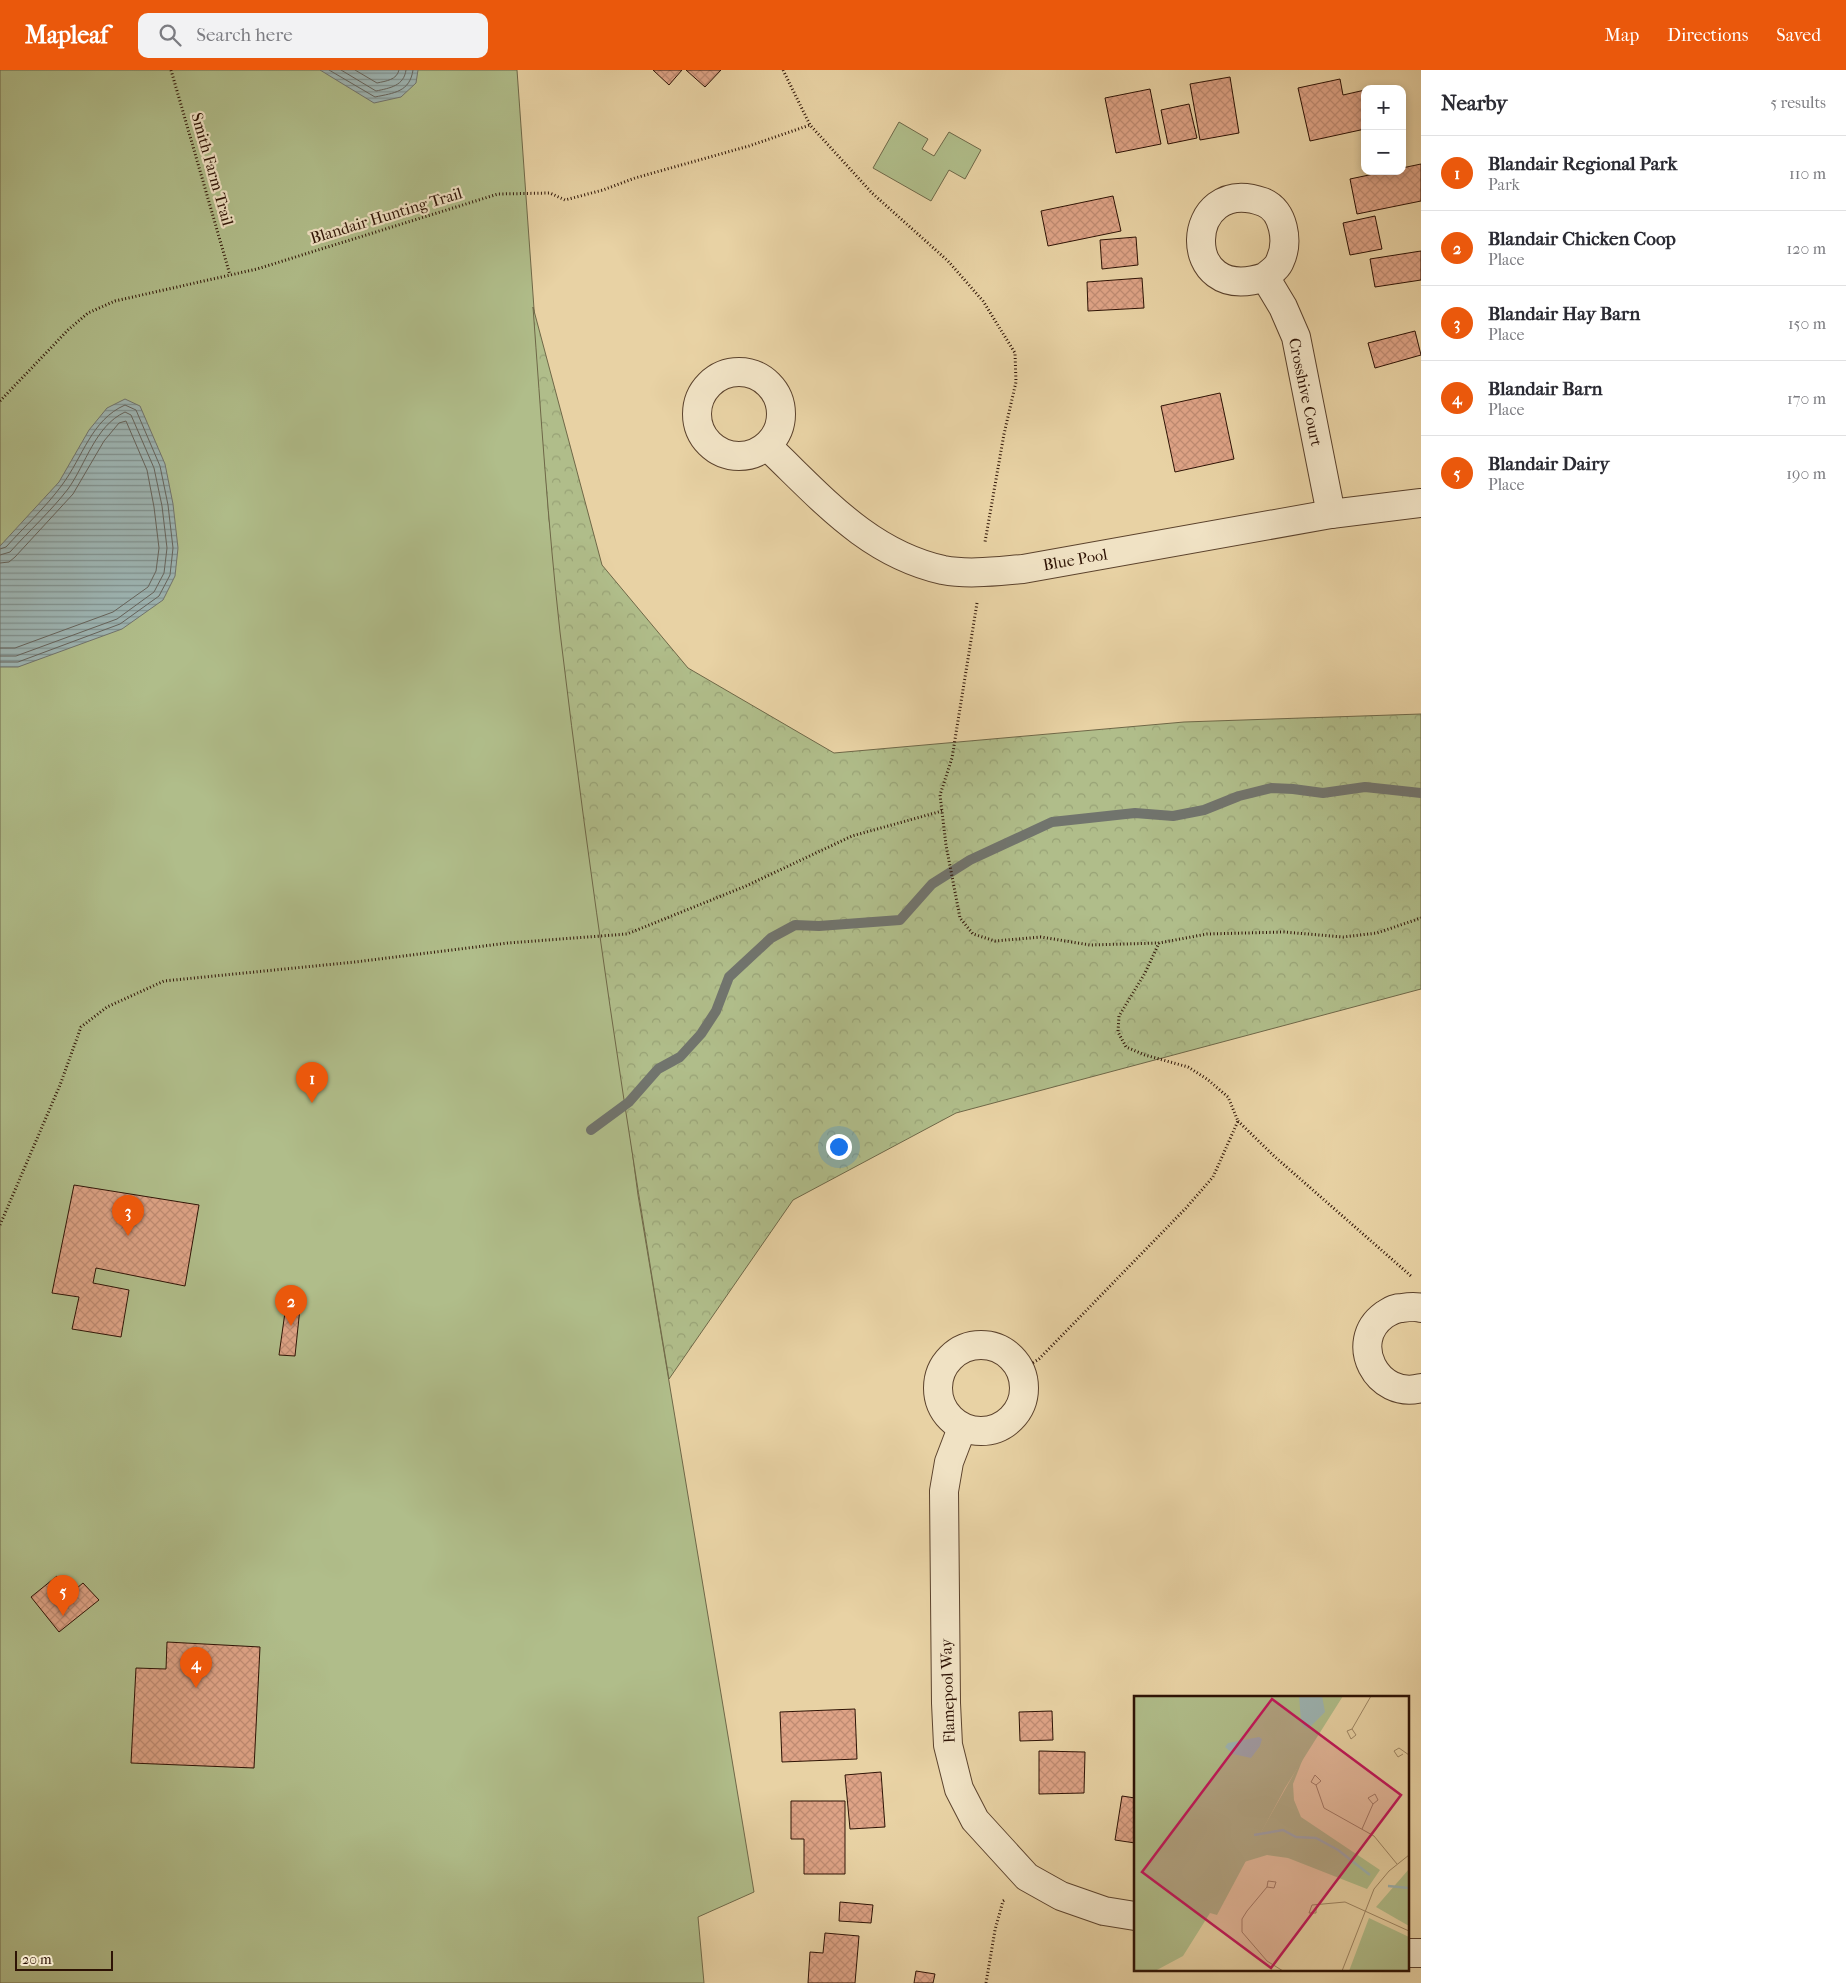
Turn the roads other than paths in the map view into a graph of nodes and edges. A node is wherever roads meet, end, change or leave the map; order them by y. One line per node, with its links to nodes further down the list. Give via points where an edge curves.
1 (1265, 277): 4 (street, Crosshive Court, via 1296,337)
2 (767, 446): 4 (street, Blue Pool, via 840,516 874,542 908,559 944,570 1024,569)
3 (1421, 503): 4 (street, Blue Pool)
4 (1331, 514)
5 (1418, 1297): 6 (street, via 1378,1320 1370,1332 1367,1348 1373,1370 1387,1384 1403,1390)
6 (1421, 1388)
7 (962, 1428): 7 (street, via 946,1415 938,1400 938,1380 945,1364 959,1350 971,1345 1000,1349 1011,1356 1021,1370 1024,1387 1016,1413 1006,1424 992,1430); 8 (street, Flamepool Way, via 949,1462 944,1491 948,1745 959,1789 975,1820 1027,1877 1070,1899 1104,1911)
8 (1134, 1916)
9 (1408, 1953): 10 (street)
10 (1421, 1953)

